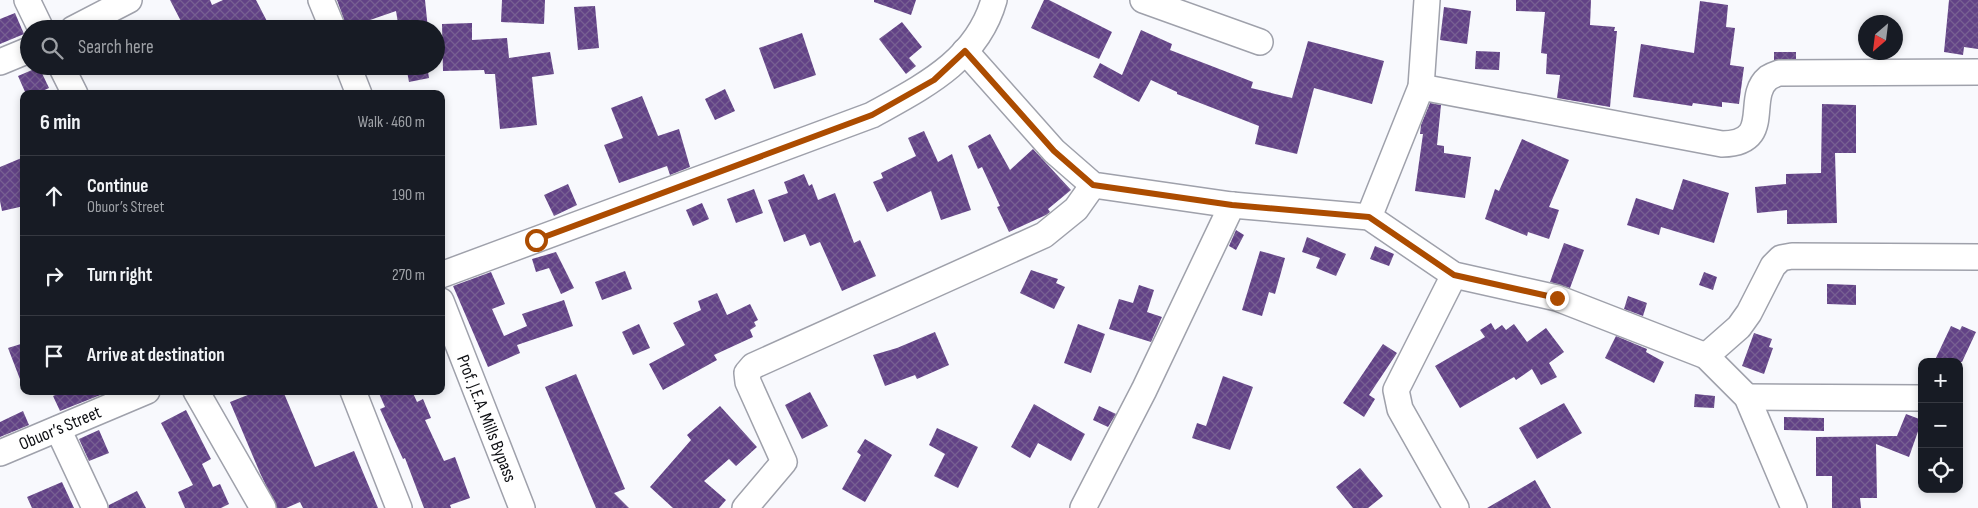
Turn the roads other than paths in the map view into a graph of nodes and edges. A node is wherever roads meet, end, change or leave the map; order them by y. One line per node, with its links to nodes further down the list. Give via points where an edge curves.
1 (27, 0): 7 (street)
2 (129, 0): 8 (street)
3 (321, 0): 9 (street)
4 (994, 0): 11 (street, via 980,34)
5 (1143, 0): 10 (street)
6 (1427, 0): 17 (street)
7 (37, 20)
8 (90, 20)
9 (329, 20)
10 (1260, 42)
11 (965, 51): 20 (street, via 1054,151); 24 (street, via 934,80 872,115)
12 (20, 54): 13 (street)
13 (0, 62)
14 (1978, 72): 17 (street, via 1779,73 1768,78 1760,92 1750,134 1733,144)
15 (65, 75): 18 (street)
16 (352, 75): 19 (street)
17 (1421, 87): 22 (street)
18 (73, 90)
19 (357, 90)
20 (1093, 185): 21 (street); 39 (street, via 1076,209 1044,235 753,366 747,373 748,382 784,462)
21 (1232, 205): 22 (street); 40 (street)
22 (1369, 217): 25 (street)
23 (1978, 257): 27 (street, via 1781,258 1773,266 1749,314)
24 (445, 274)
25 (1454, 275): 27 (street, via 1557,298); 41 (street, via 1396,390 1400,409)
26 (445, 311): 38 (street, Prof. J.E.A. Mills Bypass)
27 (1706, 356): 31 (street)
28 (138, 395): 33 (street, Obuor’s Street)
29 (198, 395): 36 (street)
30 (355, 395): 37 (street)
31 (1747, 397): 32 (street); 42 (street)
32 (1918, 398)
33 (58, 429): 34 (street, Obuor’s Street); 35 (street)
34 (0, 453)
35 (96, 508)
36 (264, 508)
37 (399, 508)
38 (522, 508)
39 (745, 508)
40 (1083, 508)
41 (1456, 508)
42 (1794, 508)

